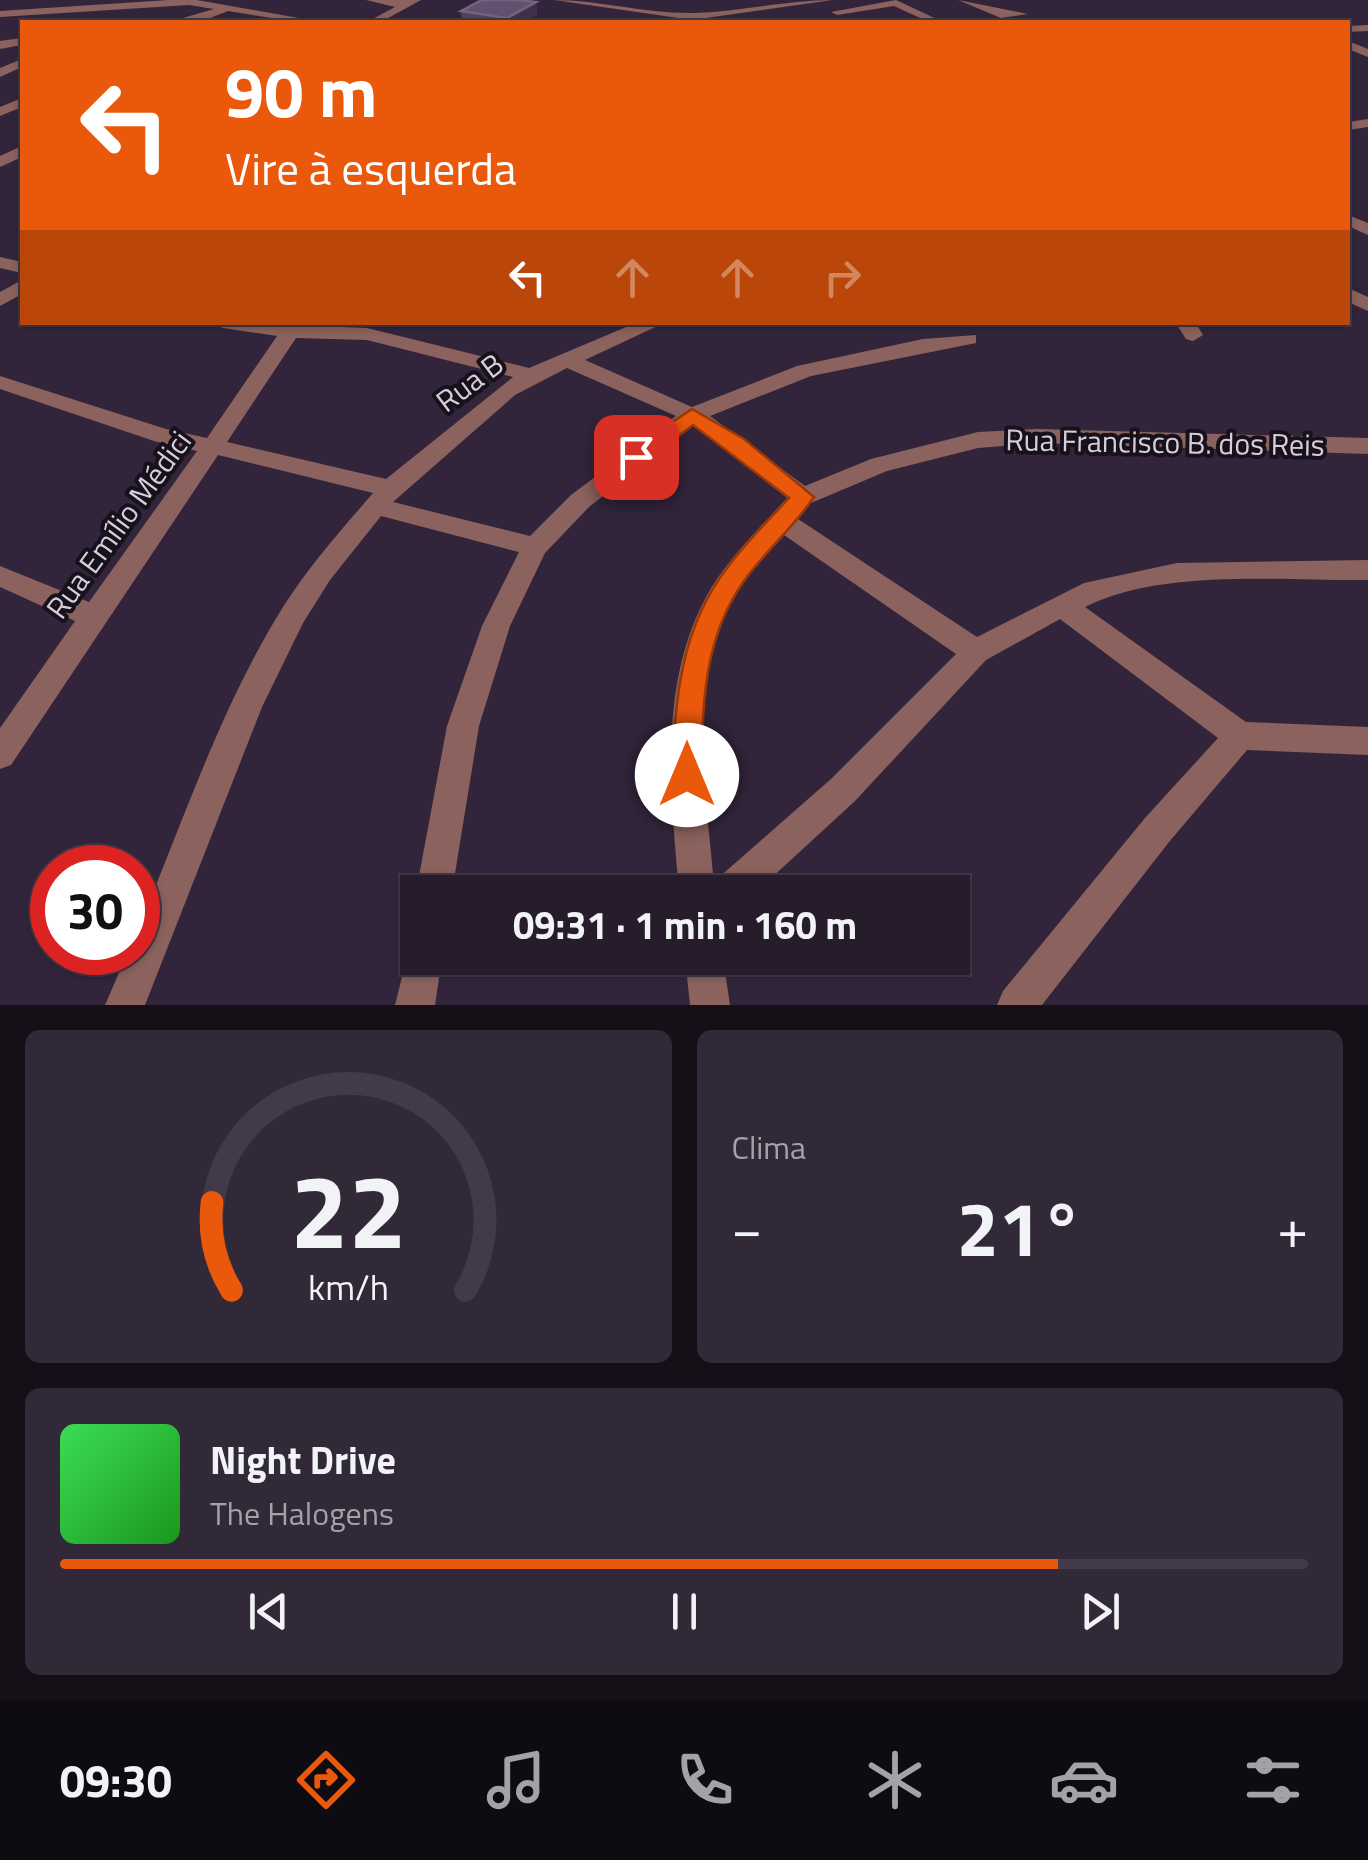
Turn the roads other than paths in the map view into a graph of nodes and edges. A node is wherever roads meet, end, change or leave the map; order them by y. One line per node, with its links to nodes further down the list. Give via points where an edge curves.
1 (371, 0): 7 (street)
2 (559, 0): 12 (street)
3 (672, 0): 12 (street)
4 (828, 0): 11 (street)
5 (963, 0): 6 (street, via 1001,16 1027,16)
6 (990, 0)
7 (411, 3): 15 (street)
8 (219, 4): 10 (street, via 150,2); 13 (street, via 205,18); 14 (street)
9 (838, 12): 17 (street, via 898,4)
10 (0, 14)
11 (729, 15): 12 (street); 16 (street)
12 (680, 17)
13 (190, 20)
14 (300, 20)
15 (377, 20)
16 (740, 20)
17 (933, 20)
18 (243, 325): 20 (street)
19 (649, 325): 22 (street, Rua B)
20 (290, 332): 23 (street, via 367,334); 27 (street, Rua Emílio Médici)
21 (968, 339): 25 (street, via 805,371)
22 (566, 359): 23 (street, Rua B); 25 (street)
23 (531, 374): 28 (street, Rua B)
24 (0, 382): 27 (street)
25 (692, 415): 29 (street); 31 (street, via 580,501)
26 (1368, 446): 29 (street, Rua Francisco B. dos Reis, via 978,440 879,465)
27 (213, 449): 28 (street, via 324,470); 35 (street, Rua Emílio Médici)
28 (382, 497): 31 (street); 45 (street, Rua B, via 291,618 247,707)
29 (802, 497): 30 (street, Rua Francisco B. dos Reis)
30 (781, 520): 36 (street); 41 (street, Rua Francisco B. dos Reis, via 736,573 698,652 686,736)
31 (535, 547): 40 (street, via 496,626 462,726)
32 (1368, 570): 34 (street, via 1177,572 1112,585)
33 (0, 576): 35 (street)
34 (1063, 606): 36 (street); 37 (street)
35 (92, 616): 39 (street, Rua Emílio Médici)
36 (976, 652): 42 (street, via 843,790)
37 (1240, 736): 38 (street); 48 (street)
38 (1368, 741)
39 (0, 755)
40 (437, 875)
41 (695, 875)
42 (749, 875)
43 (420, 975): 46 (street)
44 (706, 975): 47 (street)
45 (126, 1005)
46 (415, 1005)
47 (710, 1005)
48 (1017, 1005)

